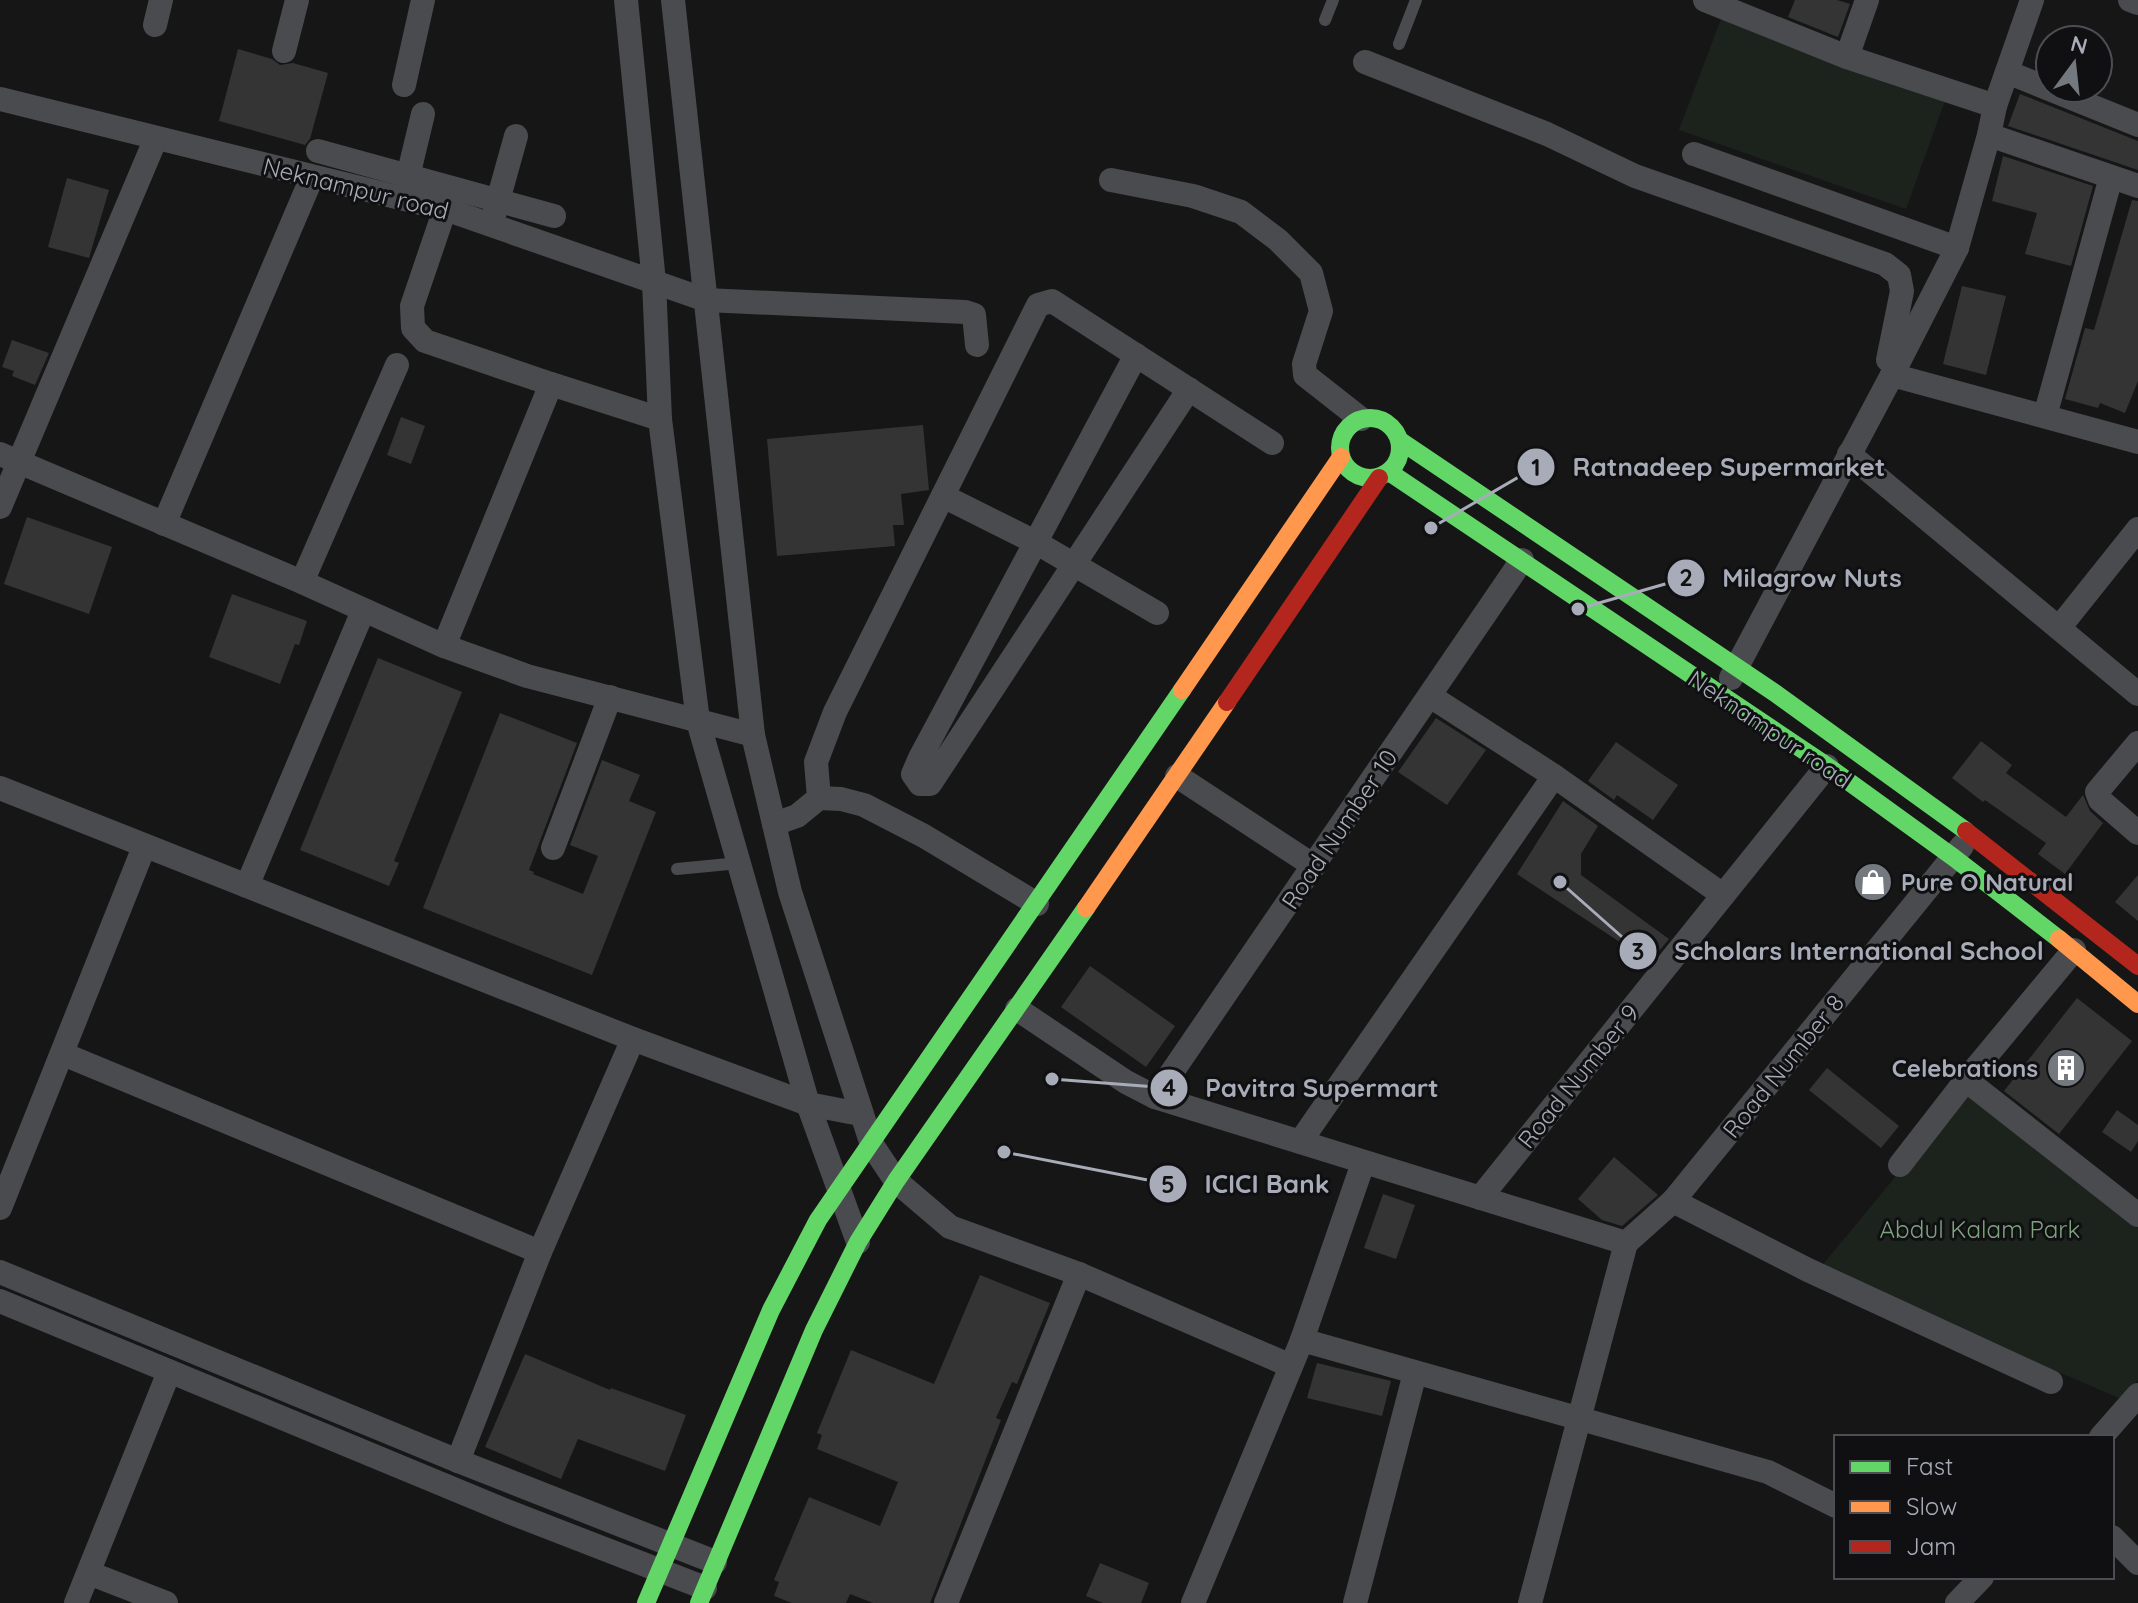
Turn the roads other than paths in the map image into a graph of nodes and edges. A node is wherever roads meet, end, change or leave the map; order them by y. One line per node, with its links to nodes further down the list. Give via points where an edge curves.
1 (161, 0): 14 (street)
2 (297, 0): 16 (street)
3 (423, 0): 20 (street)
4 (626, 0): 40 (street)
5 (673, 0): 41 (street)
6 (1333, 0): 13 (lane)
7 (1416, 0): 15 (lane)
8 (1705, 0): 17 (street)
9 (1867, 0): 17 (street)
10 (2032, 0): 19 (street)
11 (2130, 0): 12 (street)
12 (2138, 3)
13 (1325, 20)
14 (155, 25)
15 (1399, 44)
16 (284, 51)
17 (1847, 57): 22 (street)
18 (1365, 62): 45 (street, via 1547,134 1635,176 1885,264 1899,275 1902,291 1888,360)
19 (2007, 72): 22 (street); 24 (street)
20 (404, 85)
21 (0, 100): 27 (street, Neknampur road)
22 (1995, 106): 25 (street)
23 (423, 114): 34 (street)
24 (2138, 125)
25 (1989, 135): 31 (street); 39 (street)
26 (516, 136): 35 (street)
27 (156, 138): 30 (street, Neknampur road); 56 (street)
28 (318, 151): 34 (street)
29 (1694, 154): 39 (street)
30 (312, 177): 34 (street, Neknampur road); 60 (street)
31 (2111, 177): 33 (street); 48 (street)
32 (1111, 180): 50 (street, via 1193,196 1241,212 1278,240 1311,273 1321,311 1305,375)
33 (2138, 186)
34 (406, 187): 35 (street); 36 (street, Neknampur road)
35 (498, 201): 37 (street); 38 (street)
36 (445, 209): 38 (street, Neknampur road); 46 (street, via 412,306 413,328 425,341)
37 (554, 216)
38 (491, 225): 40 (street, Neknampur road)
39 (1957, 248): 45 (street)
40 (654, 282): 41 (street, Neknampur road); 49 (street)
41 (706, 300): 42 (street, Neknampur road, via 965,312 974,315); 76 (street)
42 (977, 345)
43 (1136, 355): 47 (street); 58 (street, via 1052,301 1038,305); 62 (street)
44 (397, 365): 65 (street)
45 (1895, 370): 48 (street); 54 (street)
46 (551, 384): 49 (street); 69 (street)
47 (1189, 389): 53 (street); 64 (street)
48 (2045, 416): 52 (street)
49 (660, 419): 75 (street)
50 (1361, 419): 51 (street, via 1385,421); 55 (street, via 1343,434)
51 (1399, 440): 57 (street, via 1397,463); 70 (street, Neknampur road)
52 (2138, 442)
53 (1272, 443)
54 (1849, 454): 68 (street); 70 (street)
55 (1341, 457): 57 (street, via 1355,475); 94 (street)
56 (10, 458): 59 (street); 60 (street)
57 (1384, 475): 63 (street, Neknampur road); 79 (street)
58 (943, 496): 62 (street); 82 (street, via 835,712 816,762)
59 (0, 507)
60 (164, 524): 65 (street)
61 (2138, 529): 68 (street)
62 (1037, 543): 64 (street); 64 (street, via 920,758 913,774 920,784 930,784)
63 (1522, 560): 72 (street, Road Number 10); 74 (street, Neknampur road)
64 (1074, 564): 67 (street)
65 (302, 582): 66 (street)
66 (363, 611): 69 (street); 92 (street)
67 (1157, 613)
68 (2059, 628): 71 (street)
69 (444, 646): 73 (street, via 527,676)
70 (1737, 667): 74 (street); 85 (street, Neknampur road)
71 (2138, 694)
72 (1430, 696): 80 (street); 90 (street, Road Number 10)
73 (610, 697): 75 (street); 87 (street)
74 (1721, 697): 78 (street, Neknampur road)
75 (698, 721): 76 (street); 89 (street)
76 (753, 735): 83 (street)
77 (2138, 743): 84 (street, via 2097,792)
78 (1827, 766): 88 (street, Neknampur road); 93 (street, Road Number 9)
79 (1177, 776): 90 (street); 98 (street)
80 (1554, 776): 93 (street); 105 (street)
81 (0, 788): 86 (street)
82 (819, 798): 83 (street, via 797,816); 94 (street, via 864,805)
83 (774, 824): 104 (street)
84 (2138, 833)
85 (1972, 834): 88 (street, Road Number 8); 96 (street, Neknampur road)
86 (144, 847): 92 (street); 100 (street)
87 (553, 848)
88 (1953, 857): 95 (street, Neknampur road); 112 (street, Road Number 8)
89 (739, 863): 91 (lane); 103 (street)
90 (1314, 866): 102 (street, Road Number 10)
91 (677, 869)
92 (247, 886): 99 (street)
93 (1723, 895): 111 (street, Road Number 9)
94 (1037, 904): 106 (street)
95 (2074, 950): 97 (street, Neknampur road); 101 (street)
96 (2138, 966)
97 (2138, 1004)
98 (1017, 1009): 102 (street); 109 (street)
99 (633, 1039): 103 (street); 117 (street)
100 (63, 1054): 113 (street); 117 (street)
101 (1966, 1080): 108 (street); 114 (street)
102 (1155, 1097): 105 (street)
103 (808, 1104): 104 (street); 110 (street)
104 (860, 1114): 106 (street)
105 (1300, 1142): 107 (street)
106 (872, 1145): 109 (street); 110 (street)
107 (1363, 1163): 111 (street); 121 (street)
108 (1900, 1165)
109 (896, 1181): 115 (street); 119 (street, via 950,1227)
110 (839, 1190): 115 (street); 132 (street, via 771,1310)
111 (1480, 1198): 116 (street)
112 (1673, 1201): 116 (street, Road Number 8); 125 (street)
113 (0, 1208)
114 (2138, 1215)
115 (858, 1242): 133 (street, via 814,1330)
116 (1626, 1243): 127 (street)
117 (540, 1252): 129 (street)
118 (0, 1272): 129 (street)
119 (1079, 1274): 122 (street); 142 (street)
120 (0, 1301): 123 (street)
121 (1302, 1340): 122 (street); 124 (street)
122 (1291, 1366): 143 (street)
123 (169, 1372): 135 (street); 136 (street)
124 (1415, 1373): 127 (street); 144 (street)
125 (2051, 1382)
126 (2138, 1395): 128 (street)
127 (1579, 1420): 130 (street, via 1768,1472); 145 (street)
128 (2103, 1435)
129 (458, 1461): 132 (street)
130 (1834, 1505)
131 (2114, 1539): 134 (street)
132 (671, 1544): 133 (street); 135 (street)
133 (715, 1562): 138 (street)
134 (2138, 1563)
135 (659, 1570): 138 (street); 141 (street)
136 (89, 1573): 139 (street); 140 (street)
137 (1974, 1580): 146 (street)
138 (702, 1596)
139 (76, 1603)
140 (166, 1603)
141 (646, 1603)
142 (946, 1603)
143 (1193, 1603)
144 (1355, 1603)
145 (1530, 1603)
146 (1957, 1603)

